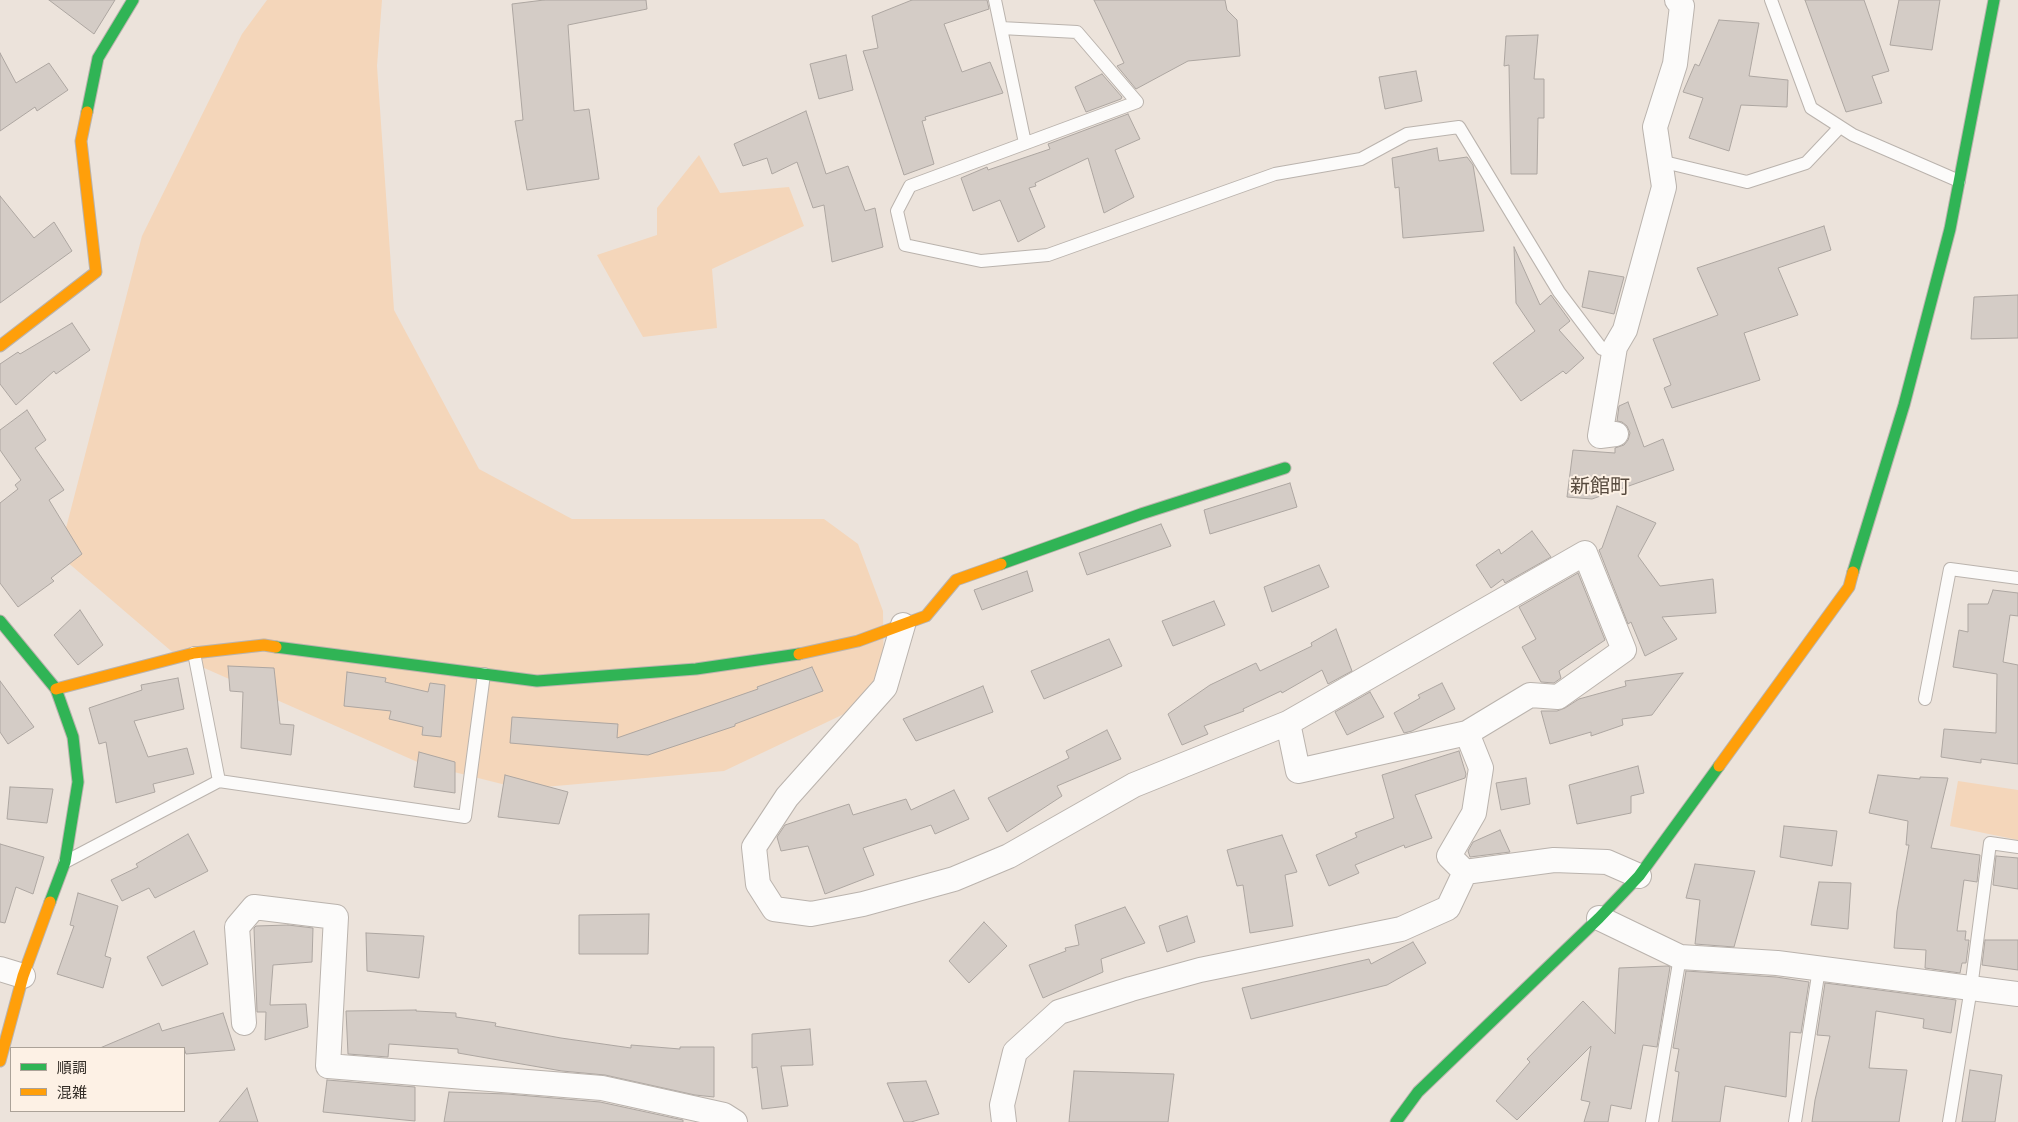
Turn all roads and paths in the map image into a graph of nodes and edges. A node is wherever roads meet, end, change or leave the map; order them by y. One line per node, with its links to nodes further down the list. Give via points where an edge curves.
1 (133, 0): 11 (street, via 98,58 82,142 96,272)
2 (995, 0): 6 (lane)
3 (1771, 0): 7 (lane, via 1812,108)
4 (1994, 0): 10 (street)
5 (1686, 2): 9 (street, via 1675,64 1654,127)
6 (1001, 28): 8 (lane); 8 (lane, via 1077,32 1137,102)
7 (1840, 127): 9 (lane, via 1806,162 1747,182); 10 (lane)
8 (1025, 144): 12 (lane, via 910,186 897,211 905,245 981,261 1048,255 1275,174 1361,159 1407,134 1459,127 1559,292 1602,349)
9 (1660, 161): 12 (street, via 1664,187 1625,330)
10 (1959, 181): 28 (street, via 1950,230 1904,405 1849,587)
11 (0, 346)
12 (1615, 347): 13 (street, via 1600,436)
13 (1616, 434)
14 (1285, 468): 17 (street, via 1141,514 956,580 926,616)
15 (2018, 578): 21 (lane, via 1950,569)
16 (0, 621): 20 (street)
17 (903, 625): 19 (street, via 858,641 785,657 696,669 536,681); 22 (street, via 885,687 787,797 754,848 758,884 774,909 811,914 954,879 1008,856 1134,785)
18 (194, 653): 19 (street, via 264,645); 20 (street); 24 (lane)
19 (484, 674): 24 (lane, via 465,818)
20 (56, 689): 26 (street, via 73,737 78,782)
21 (1925, 699)
22 (1288, 723): 23 (street, via 1298,771); 23 (street, via 1585,553 1624,650 1558,697 1530,695)
23 (1468, 733): 27 (street, via 1481,768 1474,813 1449,856)
24 (219, 780): 26 (lane)
25 (2018, 847): 34 (lane, via 1990,843)
26 (65, 862): 33 (street)
27 (1465, 872): 28 (street, via 1554,860 1607,862); 39 (street, via 1448,908 1401,929 1200,970 1059,1012 1015,1052 1002,1105)
28 (1639, 876): 29 (street)
29 (1599, 918): 30 (street); 40 (street, via 1418,1092)
30 (1680, 957): 32 (street); 41 (lane)
31 (0, 969): 33 (street)
32 (1819, 969): 34 (street); 42 (lane)
33 (23, 976): 37 (street)
34 (1971, 988): 35 (street); 43 (lane)
35 (2018, 994)
36 (244, 1023): 38 (street, via 237,926 254,907 336,917 328,1066 602,1088 724,1115)
37 (0, 1061)
38 (735, 1122)
39 (1004, 1122)
40 (1396, 1122)
41 (1652, 1122)
42 (1795, 1122)
43 (1949, 1122)

